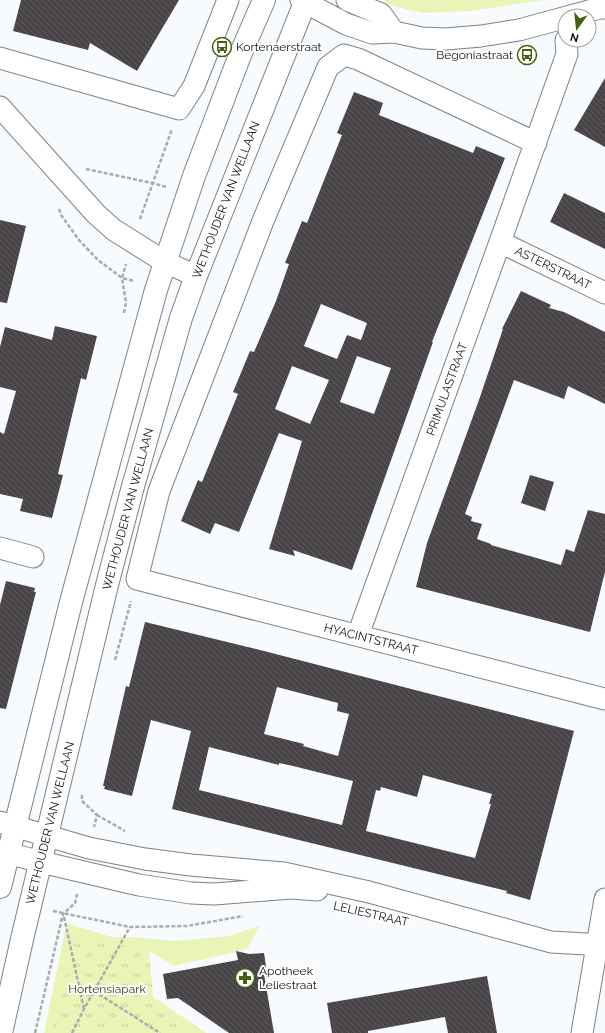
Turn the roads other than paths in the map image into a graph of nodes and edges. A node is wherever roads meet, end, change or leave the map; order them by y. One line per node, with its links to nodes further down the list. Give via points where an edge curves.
1 (228, 0): 8 (street, via 194,86 179,109)
2 (264, 0): 12 (main road, via 240,55)
3 (347, 0): 6 (street, via 381,14)
4 (304, 1): 6 (street, via 346,24 372,33); 13 (main road, WETHOUDER VAN WELLAAN)
5 (557, 18): 6 (street, via 519,30 446,39 422,38)
6 (394, 32)
7 (567, 48): 10 (street, PRIMULASTRAAT, via 567,54)
8 (0, 58)
9 (0, 107): 12 (street, via 96,214 114,230)
10 (536, 143): 11 (street, PRIMULASTRAAT); 17 (street, HYACINTSTRAAT, via 358,59 344,56 328,67 263,222 159,491 137,579)
11 (500, 242): 14 (street, ASTERSTRAAT); 17 (street, PRIMULASTRAAT)
12 (165, 262): 13 (street); 19 (main road)
13 (196, 276): 20 (main road, WETHOUDER VAN WELLAAN, via 181,318 132,490)
14 (605, 293)
15 (0, 548): 16 (street)
16 (32, 557)
17 (358, 635): 18 (street, HYACINTSTRAAT)
18 (605, 699)
19 (7, 825): 20 (street, LELIESTRAAT); 21 (main road)
20 (47, 836): 22 (main road, WETHOUDER VAN WELLAAN); 24 (street, LELIESTRAAT, via 89,848 145,859 284,873)
21 (4, 852): 22 (street, LELIESTRAAT); 23 (main road)
22 (41, 862): 24 (street, LELIESTRAAT, via 191,893 214,894 291,888); 27 (main road, WETHOUDER VAN WELLAAN)
23 (0, 887)
24 (369, 892): 26 (street, LELIESTRAAT, via 551,942)
25 (605, 900): 26 (street)
26 (601, 945): 28 (street)
27 (1, 1033)
28 (582, 1033)

